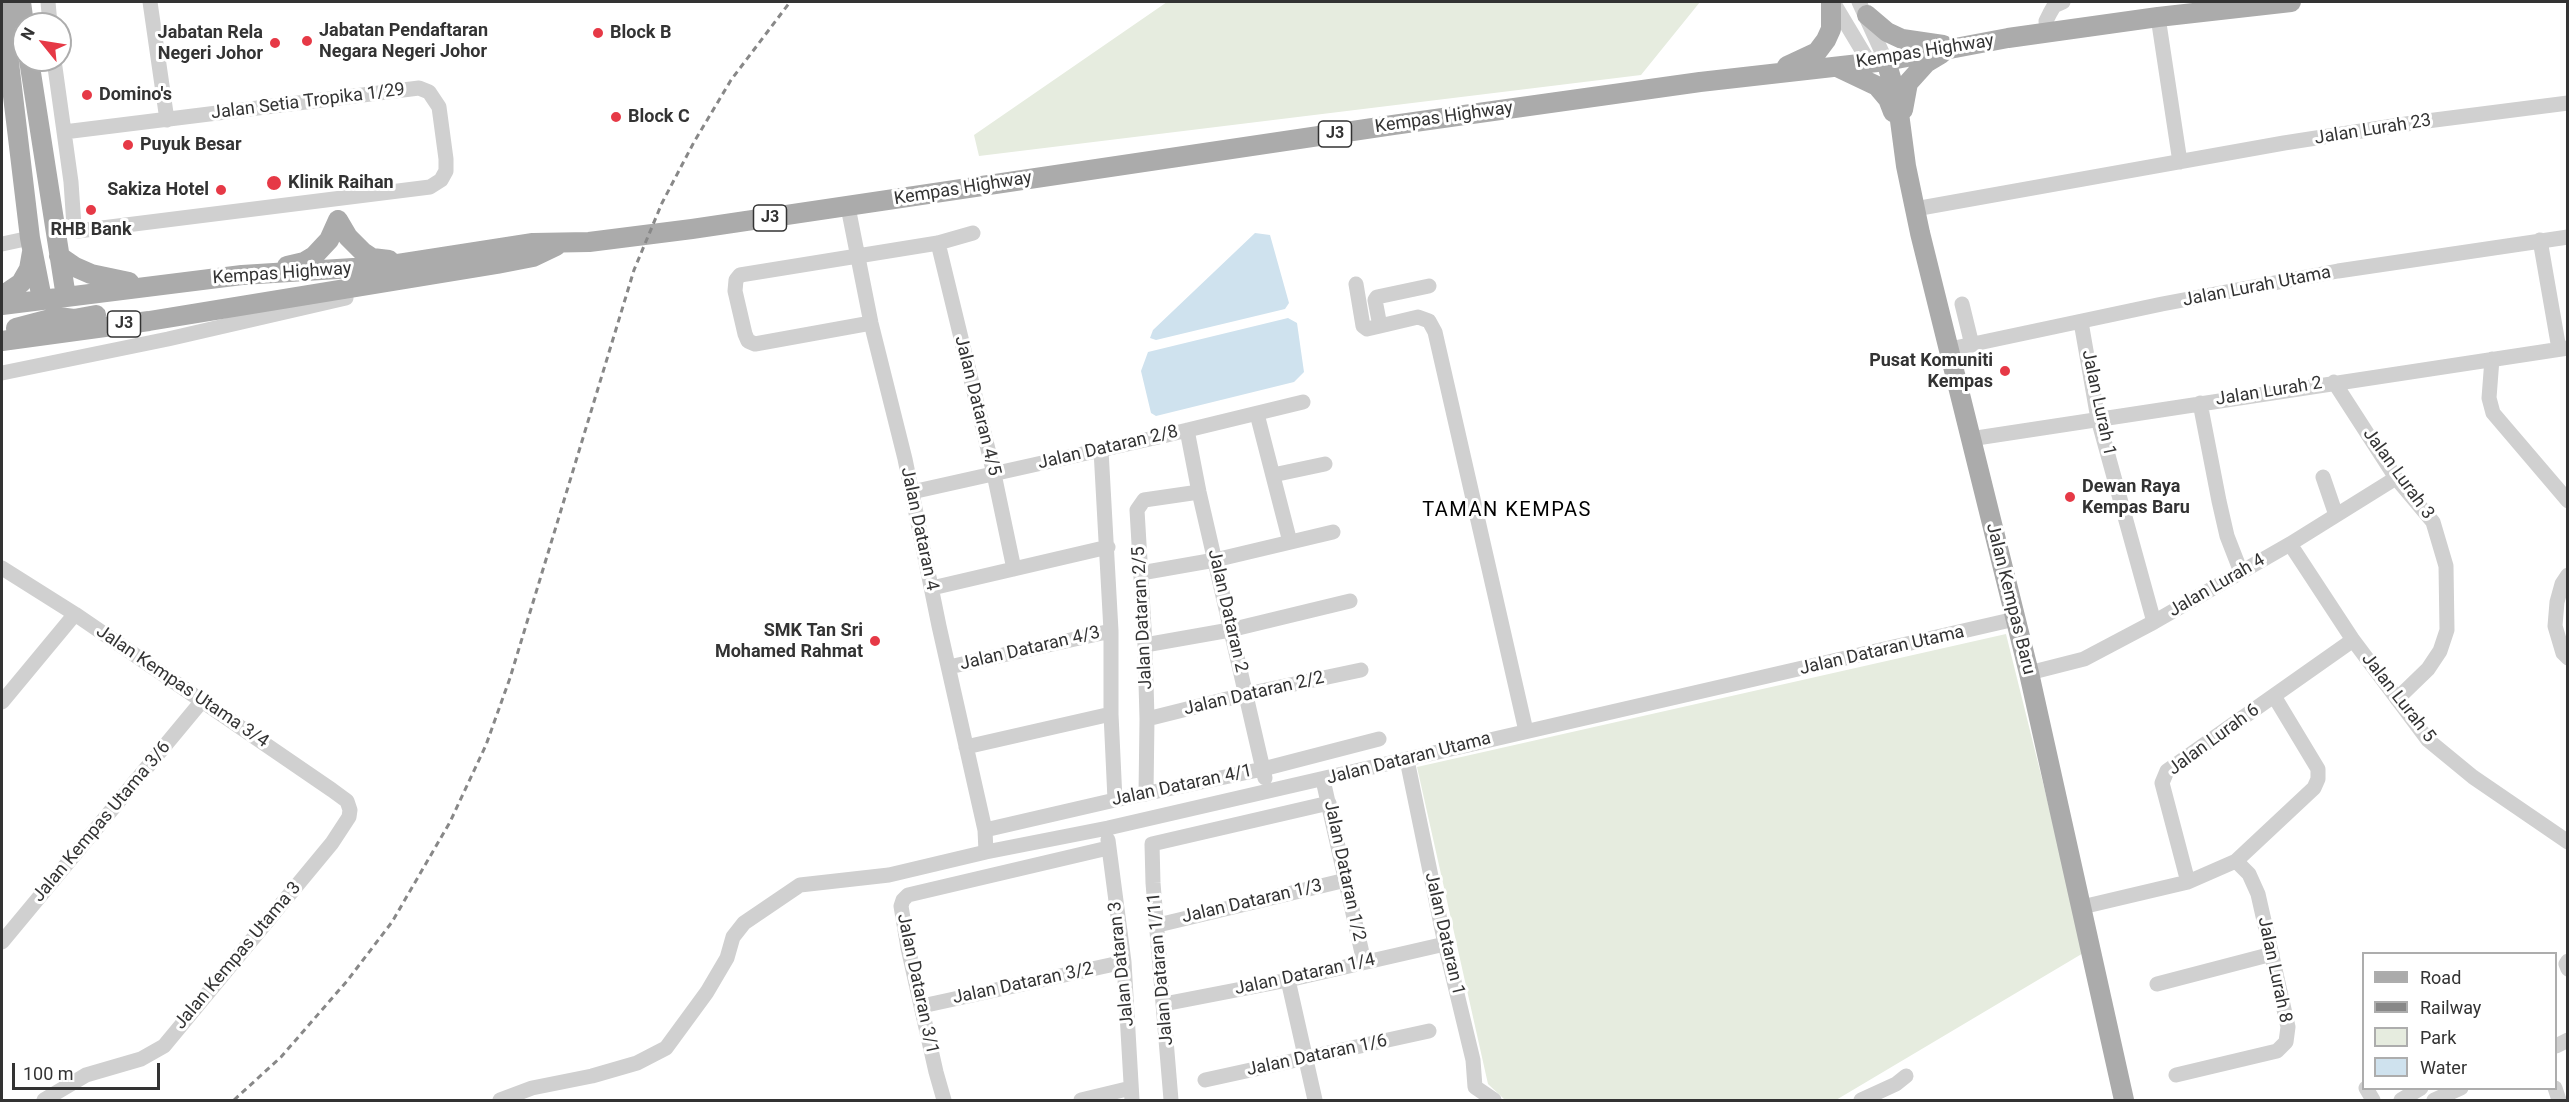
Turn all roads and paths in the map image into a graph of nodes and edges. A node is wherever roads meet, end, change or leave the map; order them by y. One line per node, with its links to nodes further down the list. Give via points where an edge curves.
1 (150, 2): 16 (street)
2 (1832, 2): 10 (street); 14 (main road, via 1831,29 1817,52)
3 (2063, 2): 8 (street, via 2050,13)
4 (2291, 2): 7 (main road, Kempas Highway / J3)
5 (2, 4): 28 (main road)
6 (1863, 8): 9 (main road, via 1887,32 1902,39); 10 (street)
7 (2158, 17): 8 (main road, Kempas Highway / J3); 19 (street)
8 (2047, 33): 9 (main road, Kempas Highway / J3)
9 (1953, 47): 10 (main road, Kempas Highway / J3); 17 (main road, via 1926,63 1908,83)
10 (1878, 61): 11 (main road, Kempas Highway / J3); 17 (main road, Jalan Kempas Baru, via 1896,98)
11 (1834, 66): 14 (main road, Kempas Highway / J3); 17 (main road, via 1877,86 1888,99)
12 (31, 72): 32 (main road)
13 (56, 72): 18 (street)
14 (1771, 73): 21 (main road, Kempas Highway / J3)
15 (2568, 103): 19 (street, Jalan Lurah 23, via 2388,127)
16 (167, 120): 18 (street, Jalan Setia Tropika 1/29); 20 (street, Jalan Setia Tropika 1/29, via 420,88 429,92 439,106 446,159 441,180 430,187)
17 (1901, 131): 22 (main road, Jalan Kempas Baru)
18 (64, 132): 20 (street, Jalan Setia Tropika 1/29, via 74,226 78,231)
19 (2180, 162): 22 (street, Jalan Lurah 23)
20 (337, 198): 23 (street)
21 (848, 207): 29 (main road, Kempas Highway / J3); 33 (street, Jalan Dataran 4)
22 (1915, 209): 54 (main road, Jalan Kempas Baru)
23 (338, 220): 34 (main road, via 355,245 372,258); 35 (main road, via 329,240 314,256)
24 (973, 233): 30 (street)
25 (2, 236): 31 (street)
26 (2568, 237): 27 (street, Jalan Lurah Utama)
27 (2540, 240): 47 (street, Jalan Lurah Utama, via 2338,271); 53 (street)
28 (32, 243): 31 (street); 40 (main road, via 29,269 21,283); 42 (main road)
29 (561, 243): 34 (main road, Kempas Highway / J3, via 533,243); 36 (main road, Kempas Highway / J3, via 532,257)
30 (938, 243): 33 (street); 66 (street, Jalan Dataran 4/5)
31 (2, 244)
32 (60, 256): 38 (main road, via 91,274); 41 (main road)
33 (858, 256): 48 (street, Jalan Dataran 4); 48 (street, via 740,275 735,291 745,334 755,344)
34 (448, 258): 35 (main road, Kempas Highway / J3)
35 (261, 273): 38 (main road, Kempas Highway / J3)
36 (418, 275): 45 (main road, Kempas Highway / J3); 56 (street, Kempas Highway, via 407,287)
37 (1356, 284): 49 (street, via 1363,326)
38 (149, 286): 41 (main road, Kempas Highway / J3)
39 (1429, 286): 49 (street, via 1377,297)
40 (2, 296)
41 (66, 297): 42 (main road, Kempas Highway / J3); 46 (main road)
42 (42, 299): 44 (main road, Kempas Highway / J3); 46 (main road)
43 (1962, 304): 52 (street)
44 (2, 305)
45 (246, 305): 46 (main road, via 221,298 74,319); 51 (main road, Kempas Highway / J3)
46 (58, 317): 50 (main road)
47 (2081, 321): 52 (street, Jalan Lurah Utama); 61 (street, Jalan Lurah 1)
48 (871, 323): 70 (street, Jalan Dataran 4)
49 (1380, 326): 104 (street, via 1418,316 1429,321 1435,332)
50 (2, 330)
51 (2, 341)
52 (1972, 345): 54 (street, Jalan Lurah Utama)
53 (2563, 348): 55 (street, Jalan Lurah 2)
54 (1950, 349): 63 (main road, Jalan Kempas Baru)
55 (2492, 358): 57 (street, Jalan Lurah 2); 72 (street, via 2489,398 2493,413)
56 (2, 373)
57 (2334, 382): 59 (street, Jalan Lurah 2); 69 (street, Jalan Lurah 3)
58 (1304, 402): 60 (street, Jalan Dataran 2/8)
59 (2200, 403): 61 (street, Jalan Lurah 2); 81 (street, via 2227,536)
60 (1257, 414): 62 (street, Jalan Dataran 2/8); 67 (street)
61 (2098, 419): 63 (street, Jalan Lurah 2); 88 (street, Jalan Lurah 1)
62 (1187, 430): 64 (street, Jalan Dataran 2/8); 71 (street, Jalan Dataran 2)
63 (1970, 439): 87 (main road, Jalan Kempas Baru)
64 (1101, 450): 66 (street, Jalan Dataran 2/8); 77 (street)
65 (1325, 464): 67 (street)
66 (994, 474): 70 (street, Jalan Dataran 2/8); 80 (street, Jalan Dataran 4/5)
67 (1274, 475): 75 (street)
68 (2323, 477): 73 (street)
69 (2396, 478): 73 (street, Jalan Lurah 4); 99 (street, Jalan Lurah 3, via 2433,522 2446,566 2447,605 2447,630 2440,651 2428,669)
70 (912, 492): 84 (street, Jalan Dataran 4)
71 (1199, 492): 78 (street, Jalan Dataran 2); 82 (street, Jalan Dataran 2/5, via 1144,500 1140,504 1137,510)
72 (2568, 501)
73 (2336, 515): 76 (street, Jalan Lurah 4)
74 (1333, 532): 75 (street)
75 (1290, 542): 78 (street)
76 (2290, 544): 81 (street, Jalan Lurah 4); 91 (street, Jalan Lurah 5)
77 (1108, 548): 80 (street); 90 (street)
78 (1215, 560): 82 (street); 89 (street, Jalan Dataran 2)
79 (2, 568): 86 (street, Jalan Kempas Utama 3/4)
80 (1014, 569): 84 (street)
81 (2241, 572): 88 (street, Jalan Lurah 4)
82 (1142, 573): 92 (street, Jalan Dataran 2/5)
83 (2568, 575): 93 (street, via 2557,602 2555,626)
84 (932, 588): 94 (street, Jalan Dataran 4)
85 (1350, 601): 89 (street)
86 (75, 614): 100 (street, Jalan Kempas Utama 3/4); 101 (street)
87 (2015, 620): 96 (main road, Jalan Kempas Baru); 104 (street, Jalan Dataran Utama)
88 (2154, 622): 96 (street, Jalan Lurah 4, via 2084,658)
89 (1230, 630): 92 (street); 97 (street, Jalan Dataran 2)
90 (1112, 631): 94 (street, Jalan Dataran 4/3); 102 (street)
91 (2353, 640): 98 (street, Jalan Lurah 6); 99 (street, Jalan Lurah 5)
92 (1145, 645): 103 (street, Jalan Dataran 2/5)
93 (2568, 658)
94 (949, 668): 106 (street, Jalan Dataran 4)
95 (1360, 670): 97 (street, Jalan Dataran 2/2)
96 (2029, 673): 123 (main road, Jalan Kempas Baru)
97 (1247, 694): 103 (street, Jalan Dataran 2/2); 108 (street, Jalan Dataran 2)
98 (2274, 696): 120 (street, via 2318,769 2318,779 2314,788); 122 (street, Jalan Lurah 6, via 2167,771 2163,778)
99 (2397, 699): 117 (street, Jalan Lurah 5, via 2428,740 2444,754)
100 (202, 701): 114 (street, Jalan Kempas Utama 3/4, via 347,801); 125 (street, Jalan Kempas Utama 3/6)
101 (2, 702)
102 (1112, 714): 106 (street); 112 (street)
103 (1147, 719): 111 (street, Jalan Dataran 2/5)
104 (1526, 731): 107 (street, Jalan Dataran Utama)
105 (1379, 739): 108 (street, Jalan Dataran 4/1)
106 (966, 747): 116 (street, Jalan Dataran 4)
107 (1407, 760): 109 (street, Jalan Dataran Utama); 126 (street, Jalan Dataran 1)
108 (1263, 769): 110 (street, Jalan Dataran 2); 111 (street, Jalan Dataran 4/1)
109 (1323, 780): 110 (street, Jalan Dataran Utama); 113 (street, Jalan Dataran 1/2)
110 (1269, 791): 115 (street, Jalan Dataran Utama)
111 (1146, 794): 112 (street, Jalan Dataran 4/1)
112 (1115, 800): 116 (street, Jalan Dataran 4/1)
113 (1329, 803): 121 (street, Jalan Dataran 1/2); 124 (street, Jalan Dataran 1/11, via 1152,844)
114 (349, 817): 145 (street, Jalan Kempas Utama 3, via 332,843 164,1046 141,1059 86,1075)
115 (1108, 828): 118 (street, Jalan Dataran 3); 119 (street, Jalan Dataran Utama)
116 (986, 830): 119 (street, Jalan Dataran 4)
117 (2568, 842)
118 (1108, 848): 129 (street, Jalan Dataran 3); 135 (street, Jalan Dataran 3/1, via 908,895 901,906)
119 (986, 852): 146 (street, Jalan Dataran Utama, via 889,876 800,885 744,923 733,937 727,958 707,992 666,1048 637,1063 532,1088)
120 (2236, 861): 122 (street); 127 (street, Jalan Lurah 8, via 2250,874 2258,894)
121 (1346, 880): 124 (street, Jalan Dataran 1/3); 130 (street, Jalan Dataran 1/2)
122 (2188, 882): 123 (street)
123 (2082, 907): 153 (main road, Jalan Kempas Baru)
124 (1158, 925): 134 (street, Jalan Dataran 1/11)
125 (2, 942)
126 (1445, 944): 130 (street, Jalan Dataran 1/4); 151 (street, Jalan Dataran 1, via 1473,1060 1475,1087)
127 (2272, 954): 133 (street); 138 (street, Jalan Lurah 8, via 2288,1027 2286,1042 2277,1051)
128 (2568, 961): 131 (street)
129 (1124, 962): 135 (street, Jalan Dataran 3/2); 143 (street, Jalan Dataran 3)
130 (1364, 962): 132 (street, Jalan Dataran 1/4)
131 (2568, 969)
132 (1288, 980): 134 (street, Jalan Dataran 1/4); 137 (street)
133 (2157, 984)
134 (1164, 1004): 149 (street, Jalan Dataran 1/11)
135 (922, 1006): 147 (street, Jalan Dataran 3/1)
136 (1429, 1031): 137 (street, Jalan Dataran 1/6)
137 (1304, 1058): 140 (street, Jalan Dataran 1/6); 150 (street)
138 (2176, 1075)
139 (1906, 1076): 144 (street)
140 (1205, 1080)
141 (2419, 1090): 154 (street)
142 (2459, 1090): 155 (street)
143 (1132, 1094): 148 (street)
144 (1881, 1096): 152 (street)
145 (44, 1101)
146 (500, 1101)
147 (944, 1101)
148 (1081, 1101)
149 (1171, 1101)
150 (1315, 1101)
151 (1494, 1101)
152 (1861, 1101)
153 (2124, 1101)
154 (2401, 1101)
155 (2434, 1101)

